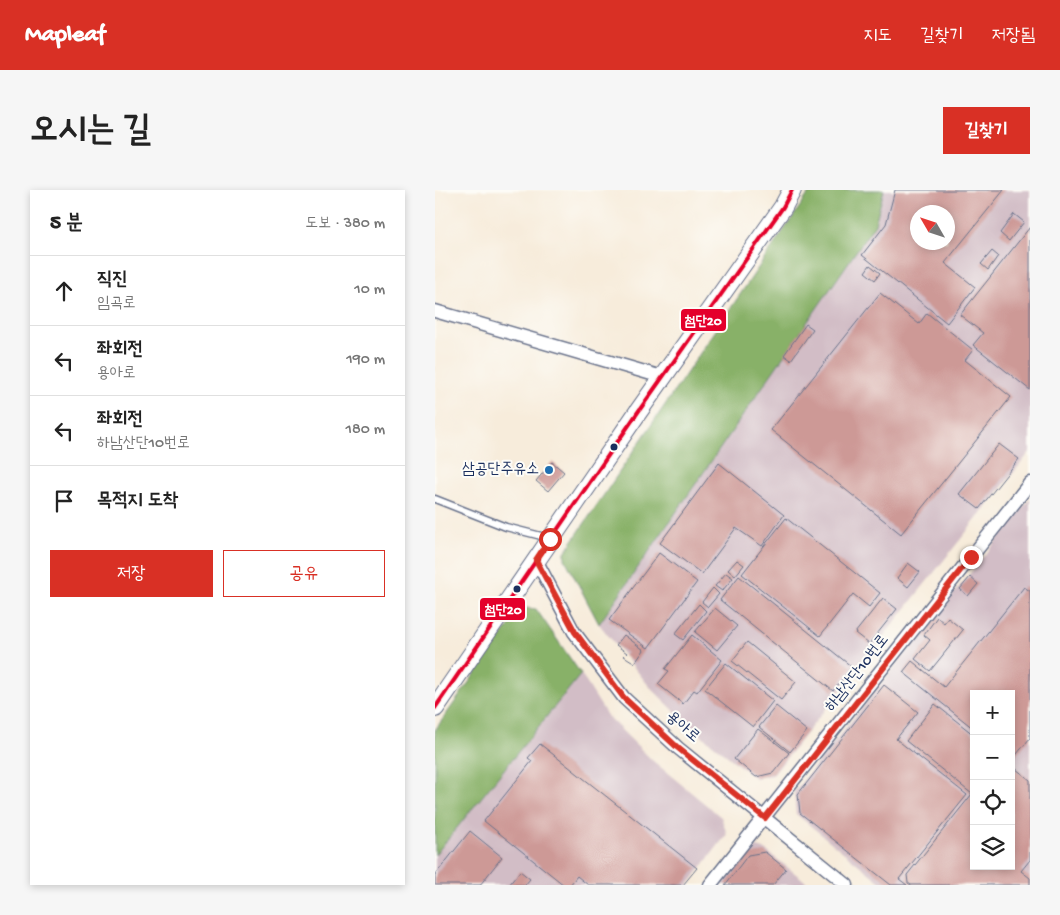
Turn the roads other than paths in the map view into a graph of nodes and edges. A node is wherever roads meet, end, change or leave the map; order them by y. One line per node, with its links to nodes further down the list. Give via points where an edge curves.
1 (792, 190): 3 (main road)
2 (435, 311): 3 (street)
3 (662, 377): 6 (main road)
4 (1030, 483): 9 (street, 하남산단10번로)
5 (435, 500): 6 (lane, via 506,527)
6 (550, 539): 7 (main road)
7 (536, 560): 8 (main road); 9 (street, 용아로, via 575,632 624,698 678,748)
8 (436, 704)
9 (765, 818): 10 (street, 하남산단10번로); 11 (street, 용아로)
10 (710, 885)
11 (847, 885)

